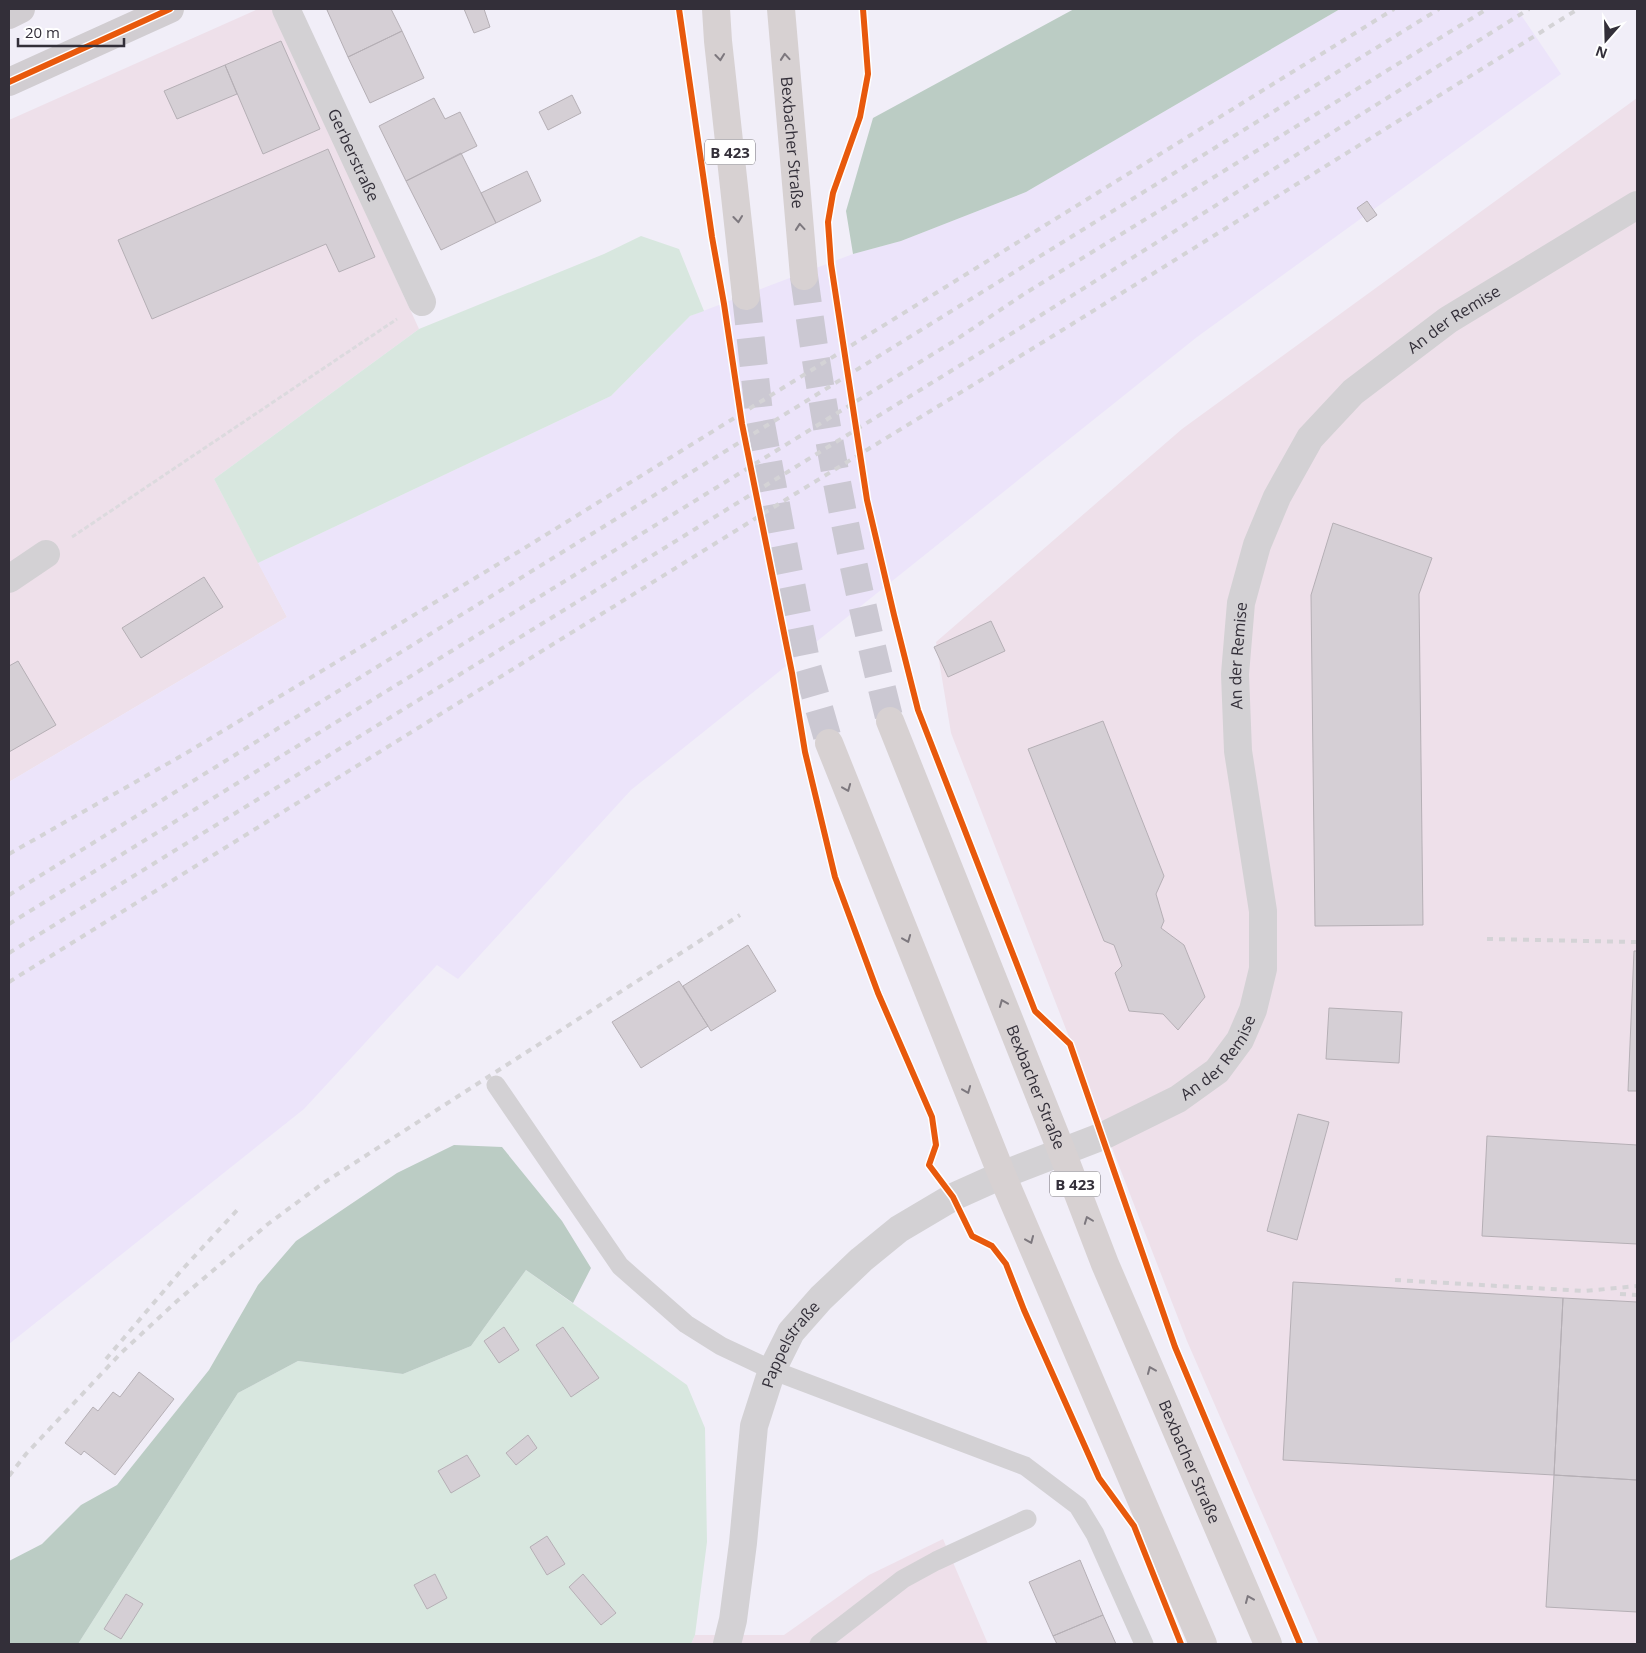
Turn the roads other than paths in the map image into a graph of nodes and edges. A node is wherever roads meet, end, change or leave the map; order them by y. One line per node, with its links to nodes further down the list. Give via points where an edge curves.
1 (21, 9): 6 (main road)
2 (170, 9): 7 (main road)
3 (286, 9): 11 (street, Gerberstraße)
4 (716, 9): 10 (main road, B 423, one-way to 10)
5 (781, 9): 9 (main road, Bexbacher Straße, one-way to 5)
6 (9, 14)
7 (9, 82)
8 (1637, 205): 17 (street, An der Remise, via 1448,320 1353,392 1310,438 1277,497 1257,545 1241,603 1235,674 1238,751 1263,911 1263,969 1253,1010 1240,1040 1217,1071 1178,1099)
9 (804, 276)
10 (746, 296)
11 (422, 302)
12 (46, 554): 13 (street)
13 (9, 580)
14 (890, 721): 17 (main road, Bexbacher Straße / B 423, one-way to 14)
15 (829, 743): 19 (main road, one-way to 19)
16 (496, 1086): 20 (lane, via 620,1266 686,1324 721,1346)
17 (1062, 1152): 18 (street, An der Remise); 26 (main road, Bexbacher Straße / B 423, one-way to 17, via 1105,1264)
18 (1034, 1163): 19 (street, Pappelstraße)
19 (1002, 1175): 20 (street, Pappelstraße, via 947,1200 899,1229 869,1254 821,1298 791,1332); 25 (main road, one-way to 25)
20 (772, 1370): 22 (street, Pappelstraße, via 754,1426 743,1543); 24 (lane, via 1025,1466 1053,1486 1078,1506 1095,1534)
21 (1027, 1519): 23 (lane, via 903,1579)
22 (726, 1644)
23 (819, 1644)
24 (1144, 1644)
25 (1203, 1644)
26 (1268, 1644)

